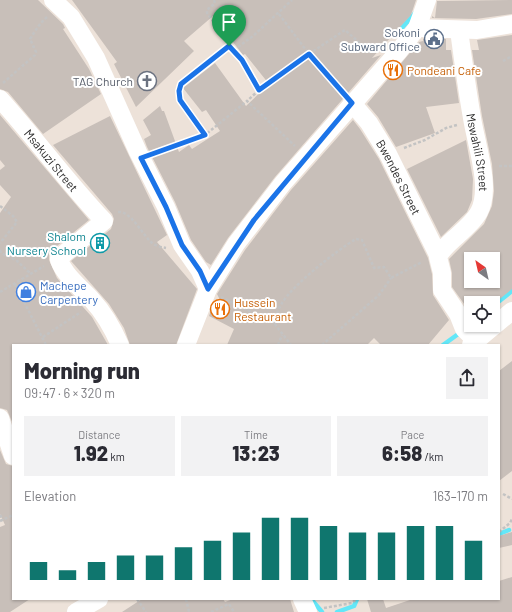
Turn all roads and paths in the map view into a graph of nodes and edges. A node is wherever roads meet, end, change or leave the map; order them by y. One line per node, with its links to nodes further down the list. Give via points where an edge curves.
1 (55, 0): 15 (path, via 51,13 40,22 30,39 35,55); 24 (street, via 71,17 96,58)
2 (214, 0): 9 (path, via 215,3 207,10 207,14)
3 (292, 0): 5 (path)
4 (427, 0): 7 (street)
5 (279, 14): 10 (path); 12 (path)
6 (512, 24): 8 (street, via 477,30)
7 (417, 28): 8 (street); 11 (street)
8 (459, 30): 20 (street, Mswahili Street)
9 (229, 46): 10 (path); 21 (path, via 181,84 179,91 180,100)
10 (234, 50): 16 (path)
11 (399, 51): 12 (path, via 384,42 370,52 345,30); 19 (street)
12 (309, 54): 16 (path); 19 (path)
13 (512, 56): 14 (path)
14 (503, 61)
15 (0, 86)
16 (259, 90): 18 (path)
17 (0, 99): 26 (street, Msakuzi Street, via 29,131 78,194)
18 (247, 101): 21 (path); 23 (path)
19 (352, 103): 22 (street, Bwendes Street); 23 (street)
20 (472, 120): 22 (path, via 466,124 446,128 425,140); 30 (street, Mswahili Street, via 483,171 483,201 480,211 470,224)
21 (205, 135): 24 (path)
22 (388, 154): 30 (street, Bwendes Street)
23 (308, 156): 35 (street, via 254,220)
24 (141, 158): 28 (street)
25 (0, 206): 27 (path, via 17,222)
26 (104, 221): 28 (path, via 121,211 152,243 167,248); 31 (street)
27 (0, 243)
28 (182, 245): 35 (street, via 200,271)
29 (0, 250): 32 (path)
30 (437, 255): 33 (path); 42 (street, via 442,273 442,290)
31 (59, 258): 32 (path); 37 (street, via 61,264)
32 (31, 274): 34 (path)
33 (390, 278): 39 (path, via 384,267 374,268 362,240 356,239 324,263 284,300); 48 (path, via 379,295)
34 (15, 284): 36 (path); 41 (path)
35 (208, 290): 39 (path); 45 (street)
36 (0, 292)
37 (93, 302): 41 (path, via 71,320); 44 (street, via 114,330)
38 (512, 311): 42 (street)
39 (274, 323): 40 (path)
40 (282, 335): 46 (path); 47 (path)
41 (43, 337): 43 (path)
42 (473, 343)
43 (46, 344)
44 (120, 344)
45 (186, 344)
46 (278, 344)
47 (290, 344)
48 (323, 344)
49 (0, 418): 50 (street)
50 (12, 453)
51 (503, 494): 52 (path)
52 (512, 499): 53 (path)
53 (512, 503)
54 (0, 515): 57 (path)
55 (12, 515): 57 (path)
56 (512, 519): 58 (path)
57 (1, 520)
58 (500, 531)
59 (138, 600): 64 (path)
60 (186, 600): 65 (path)
61 (303, 600): 63 (street)
62 (355, 600): 63 (path, via 352,603)
63 (314, 611)
64 (146, 612)
65 (189, 612)
66 (212, 612): 67 (path, via 229,604)
67 (234, 612)

